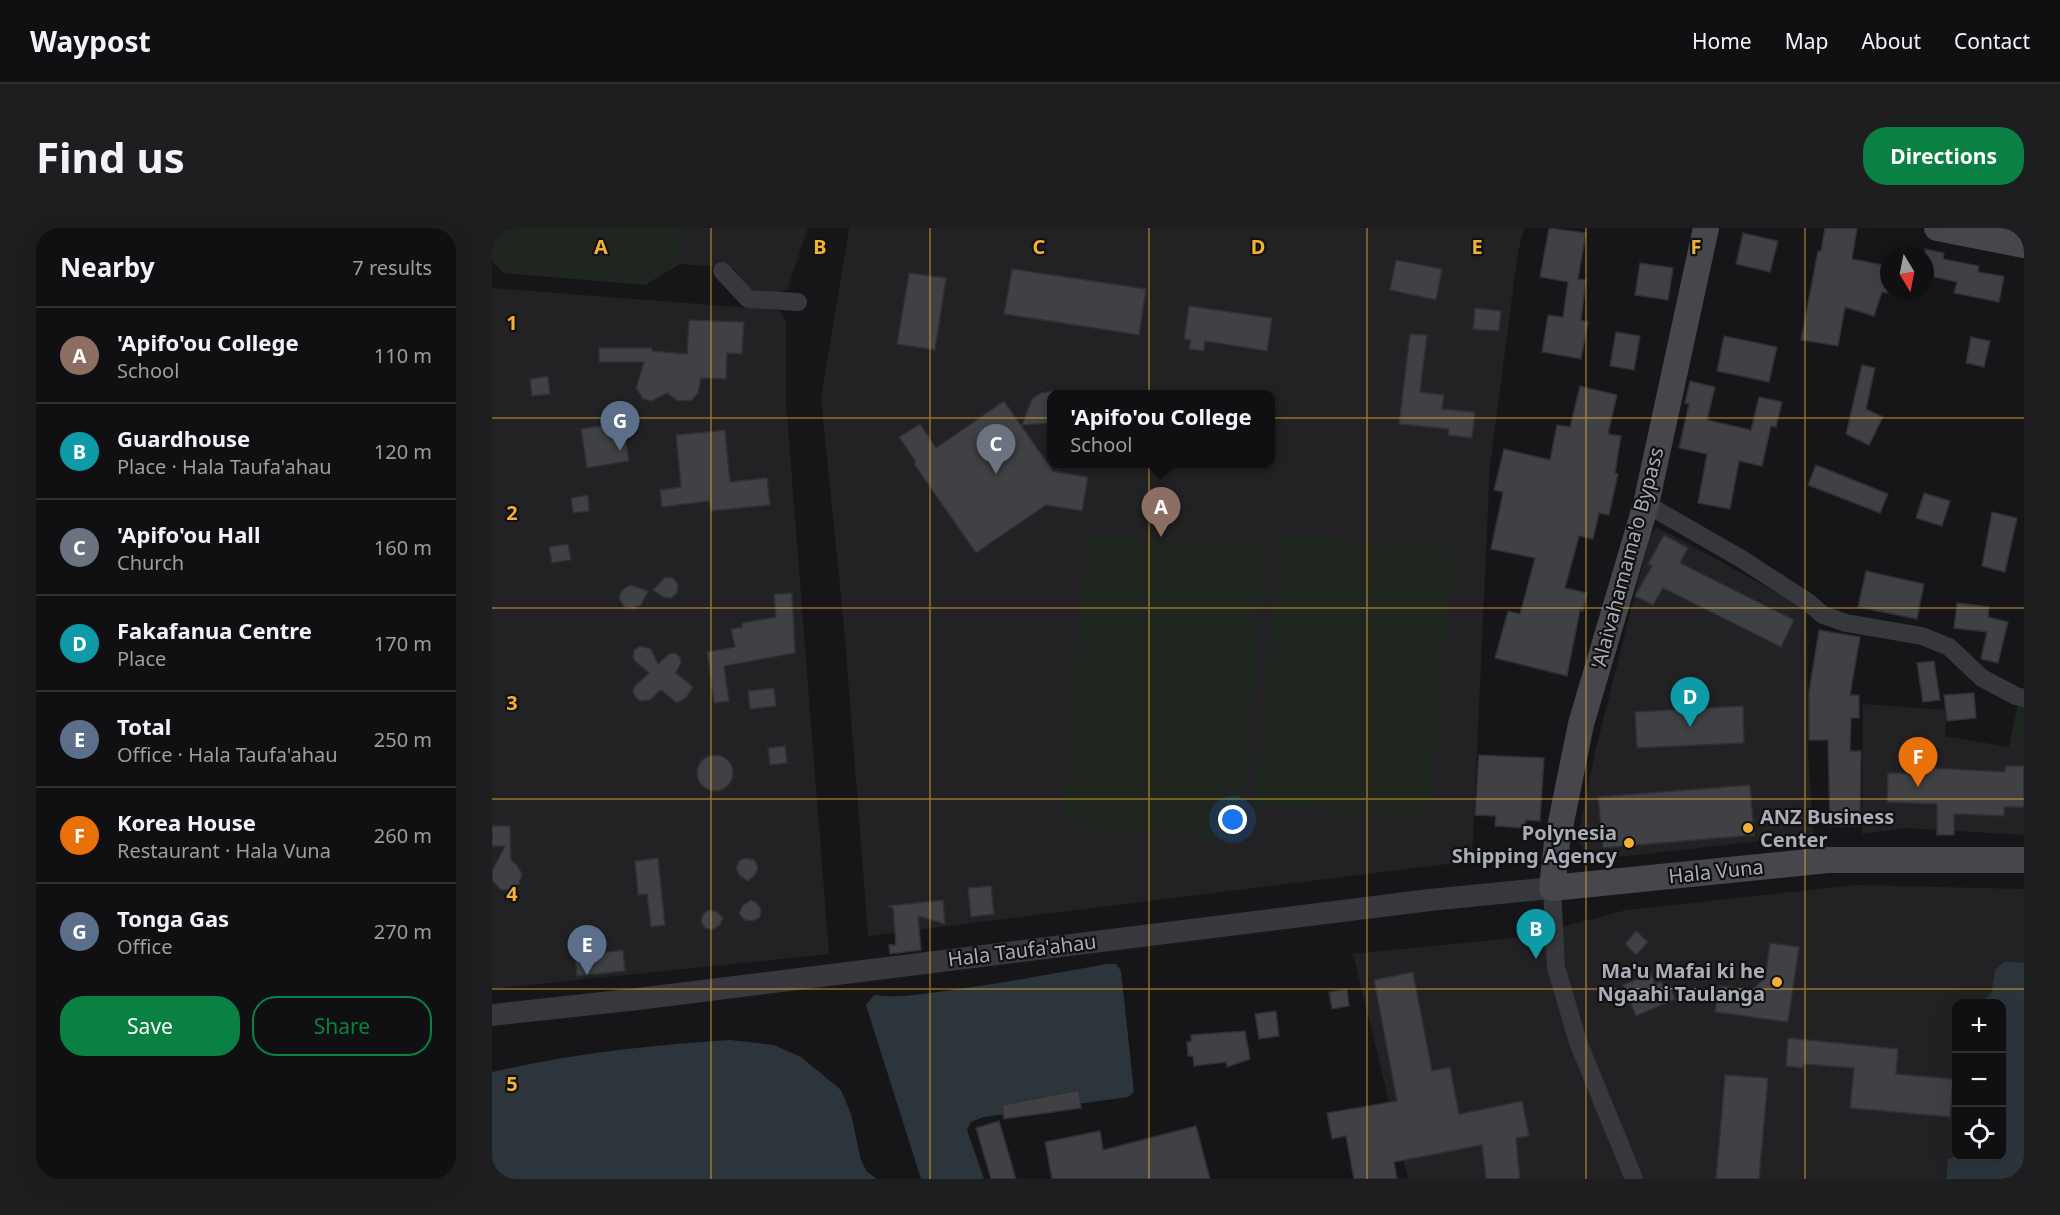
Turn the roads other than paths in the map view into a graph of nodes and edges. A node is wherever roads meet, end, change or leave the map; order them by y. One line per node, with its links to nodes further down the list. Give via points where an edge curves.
1 (1706, 228): 6 (main road, 'Alaivahamama'o Bypass)
2 (1937, 228): 3 (main road)
3 (2024, 244)
4 (722, 271): 5 (street, via 748,299)
5 (798, 302)
6 (1646, 504): 7 (street, via 1740,558 1823,615 1846,623 1922,636 1949,647 1982,678); 9 (main road, 'Alaivahamama'o Bypass, via 1581,724 1557,842)
7 (2024, 698)
8 (2024, 860): 9 (main road, Hala Vuna, via 1828,860)
9 (1552, 888): 10 (street, Hala Taufa'ahau); 11 (street, via 1556,967 1578,1042)
10 (492, 1015)
11 (1634, 1179)

